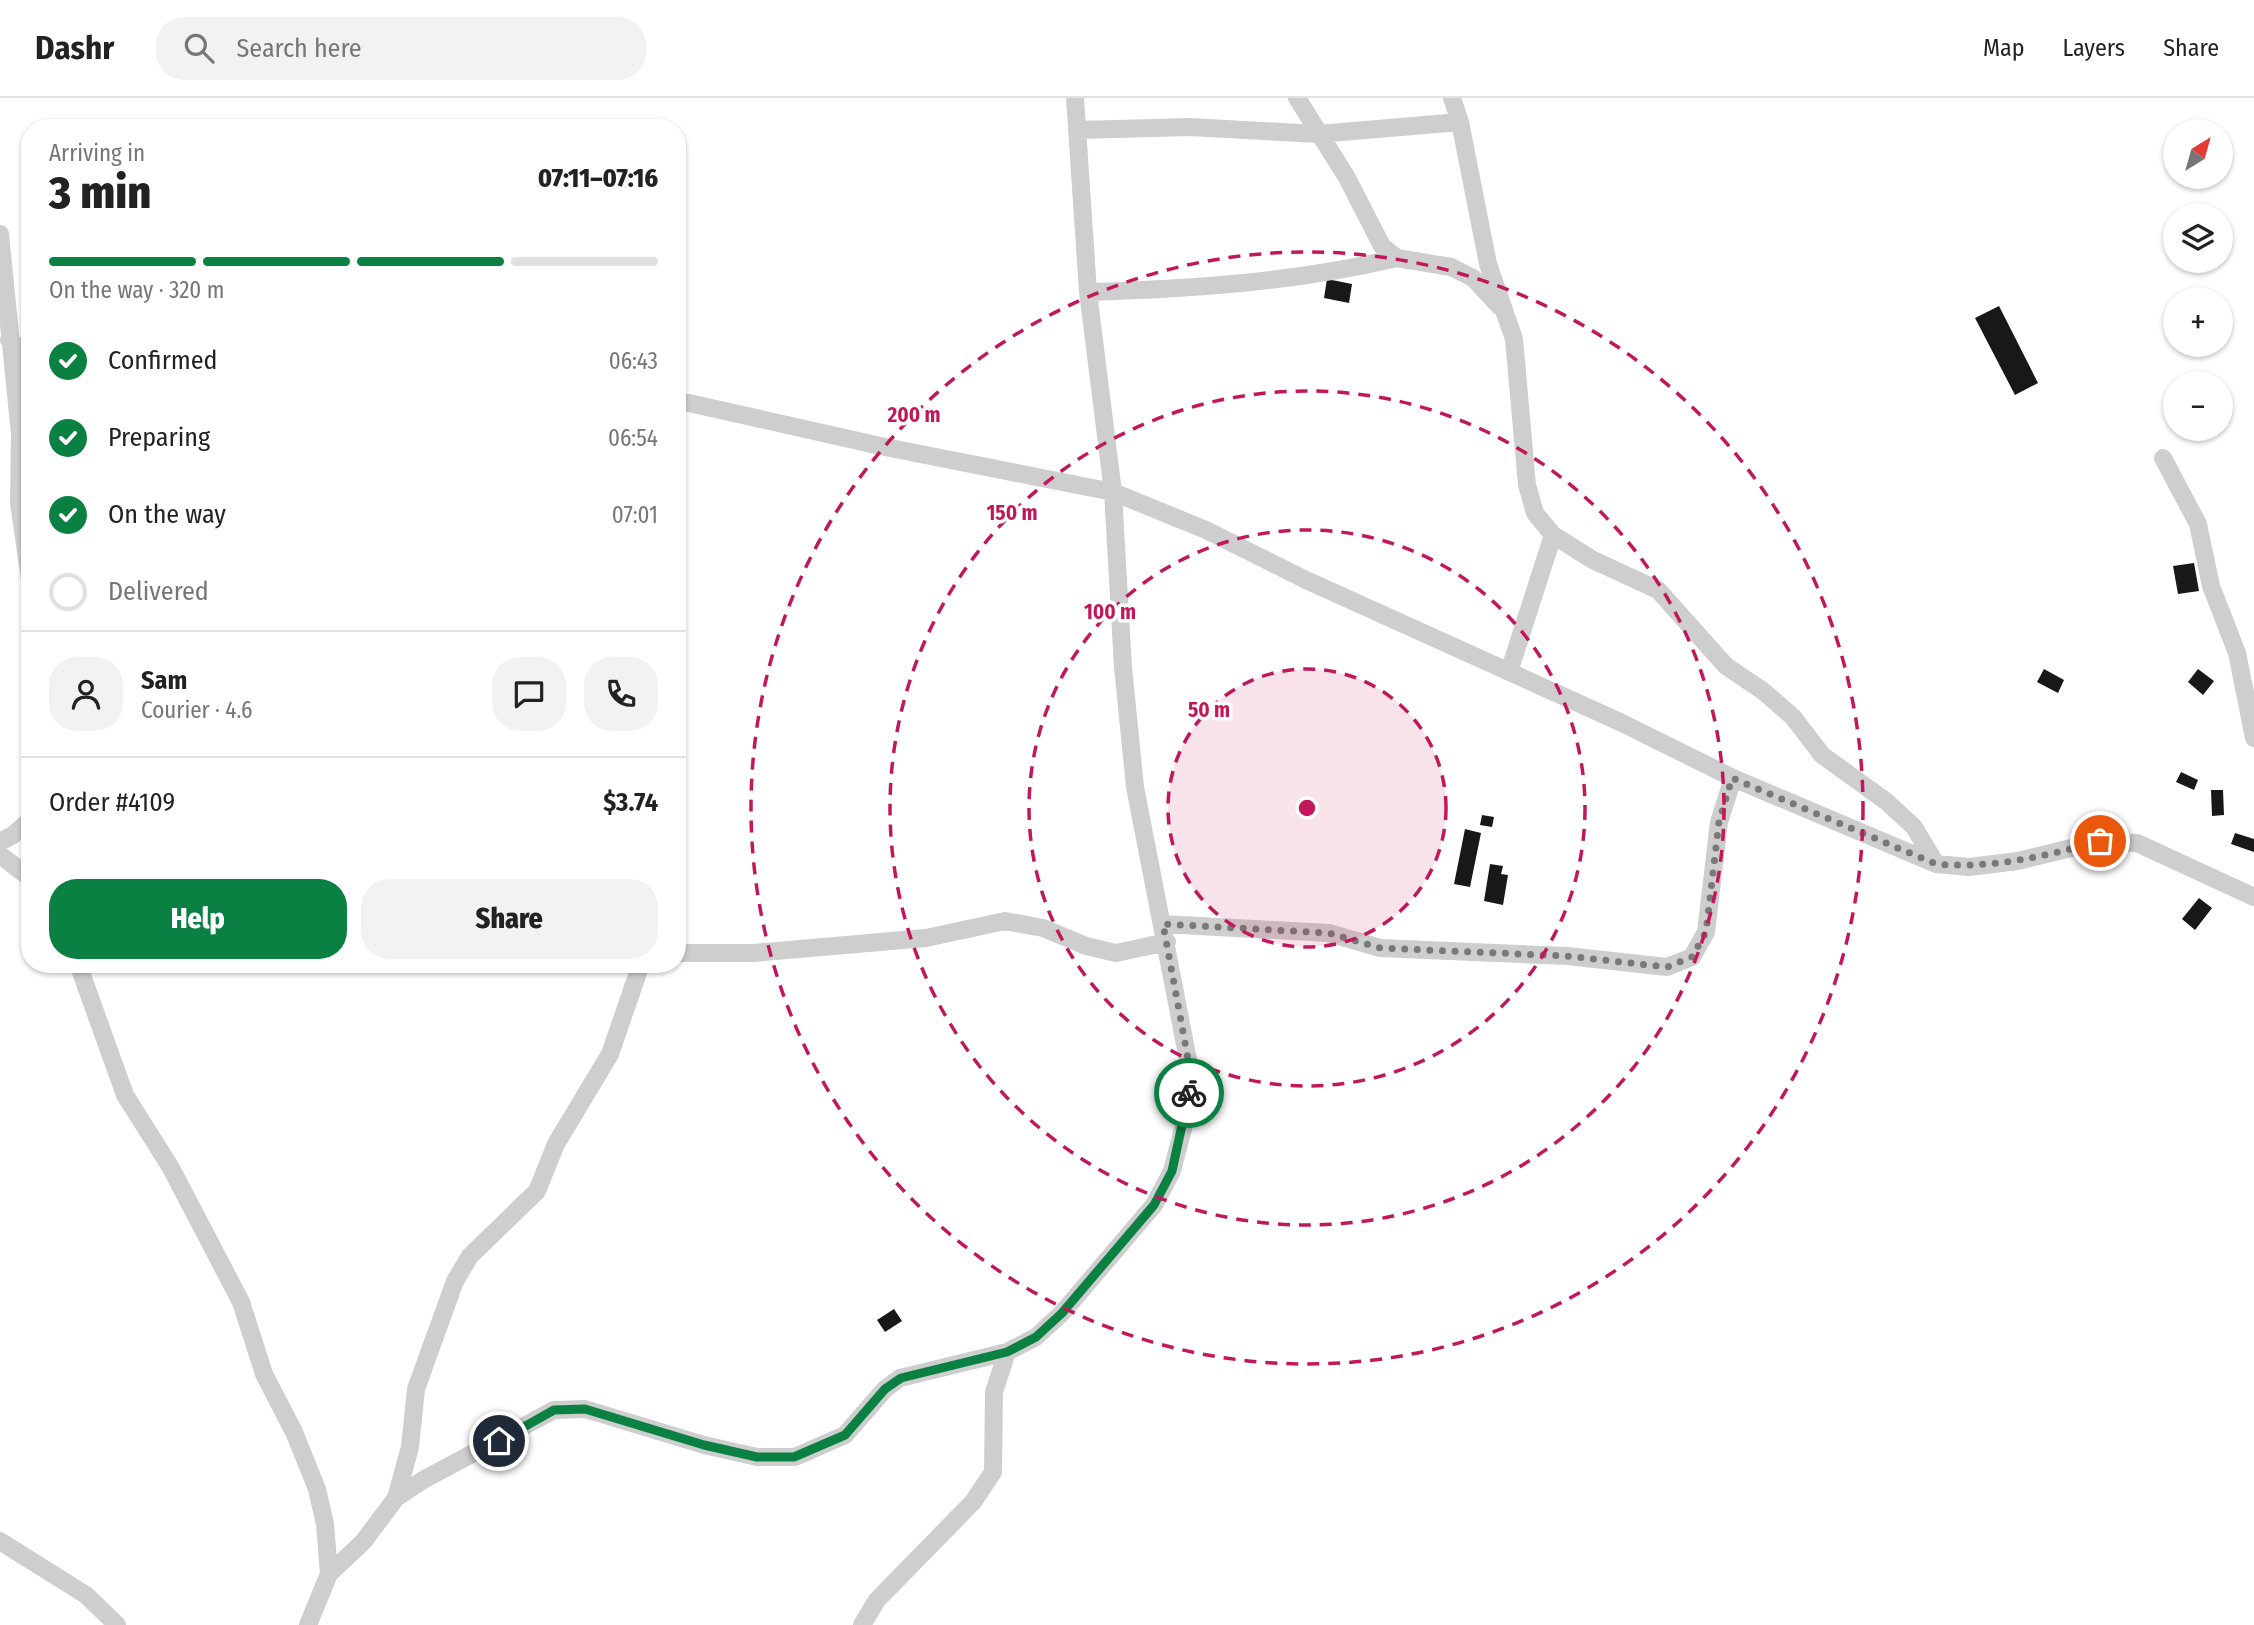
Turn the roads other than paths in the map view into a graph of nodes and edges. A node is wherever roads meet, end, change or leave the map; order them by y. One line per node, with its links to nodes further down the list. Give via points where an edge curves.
1 (1075, 98): 5 (street)
2 (1297, 98): 6 (street)
3 (1451, 98): 4 (street)
4 (1460, 122): 6 (street); 10 (street, via 1488,264)
5 (1078, 130): 6 (street, via 1190,127); 9 (street)
6 (1318, 134): 8 (street, via 1382,246)
7 (0, 234): 11 (street)
8 (1397, 258): 9 (street, via 1280,279); 10 (street, via 1451,267 1473,278)
9 (1088, 292): 15 (street)
10 (1506, 313): 17 (street, via 1514,339 1527,485 1535,513)
11 (9, 340): 12 (street); 16 (street, via 19,434)
12 (21, 348)
13 (686, 403): 15 (street)
14 (2163, 458): 19 (street, via 2197,524 2211,586 2237,653)
15 (1113, 492): 18 (street, via 1206,530); 27 (street, via 1135,787)
16 (21, 517)
17 (1553, 535): 18 (street); 24 (street, via 1593,560 1658,590 1726,666 1793,717 1822,755 1914,827)
18 (1509, 672): 20 (street)
19 (2254, 738)
20 (1732, 778): 24 (street); 27 (street, via 1719,822 1706,932 1692,957 1667,967 1567,956 1380,948 1329,933)
21 (21, 828): 22 (street)
22 (0, 842)
23 (0, 855): 25 (street)
24 (1936, 864): 26 (street, via 1969,867 2018,861 2100,841 2137,843)
25 (21, 871)
26 (2254, 897)
27 (1165, 933): 28 (street, via 1116,953 1005,920 926,938 753,953); 31 (street, via 1191,1075 1189,1106 1172,1171 1154,1205 1062,1313 1036,1337)
28 (686, 953)
29 (81, 973): 34 (street, via 125,1095 171,1168 241,1303 264,1374 317,1489)
30 (638, 973): 32 (street, via 610,1054 556,1144 537,1191 470,1256 455,1281 416,1389 410,1447)
31 (1007, 1352): 32 (street, via 901,1378 885,1389 845,1435 794,1457 757,1457 585,1409 554,1410); 37 (street, via 994,1391 993,1472 973,1502 877,1600)
32 (396, 1498): 34 (street, via 363,1542)
33 (0, 1541): 35 (street, via 86,1595)
34 (329, 1574): 36 (street)
35 (117, 1625)
36 (308, 1625)
37 (862, 1625)

